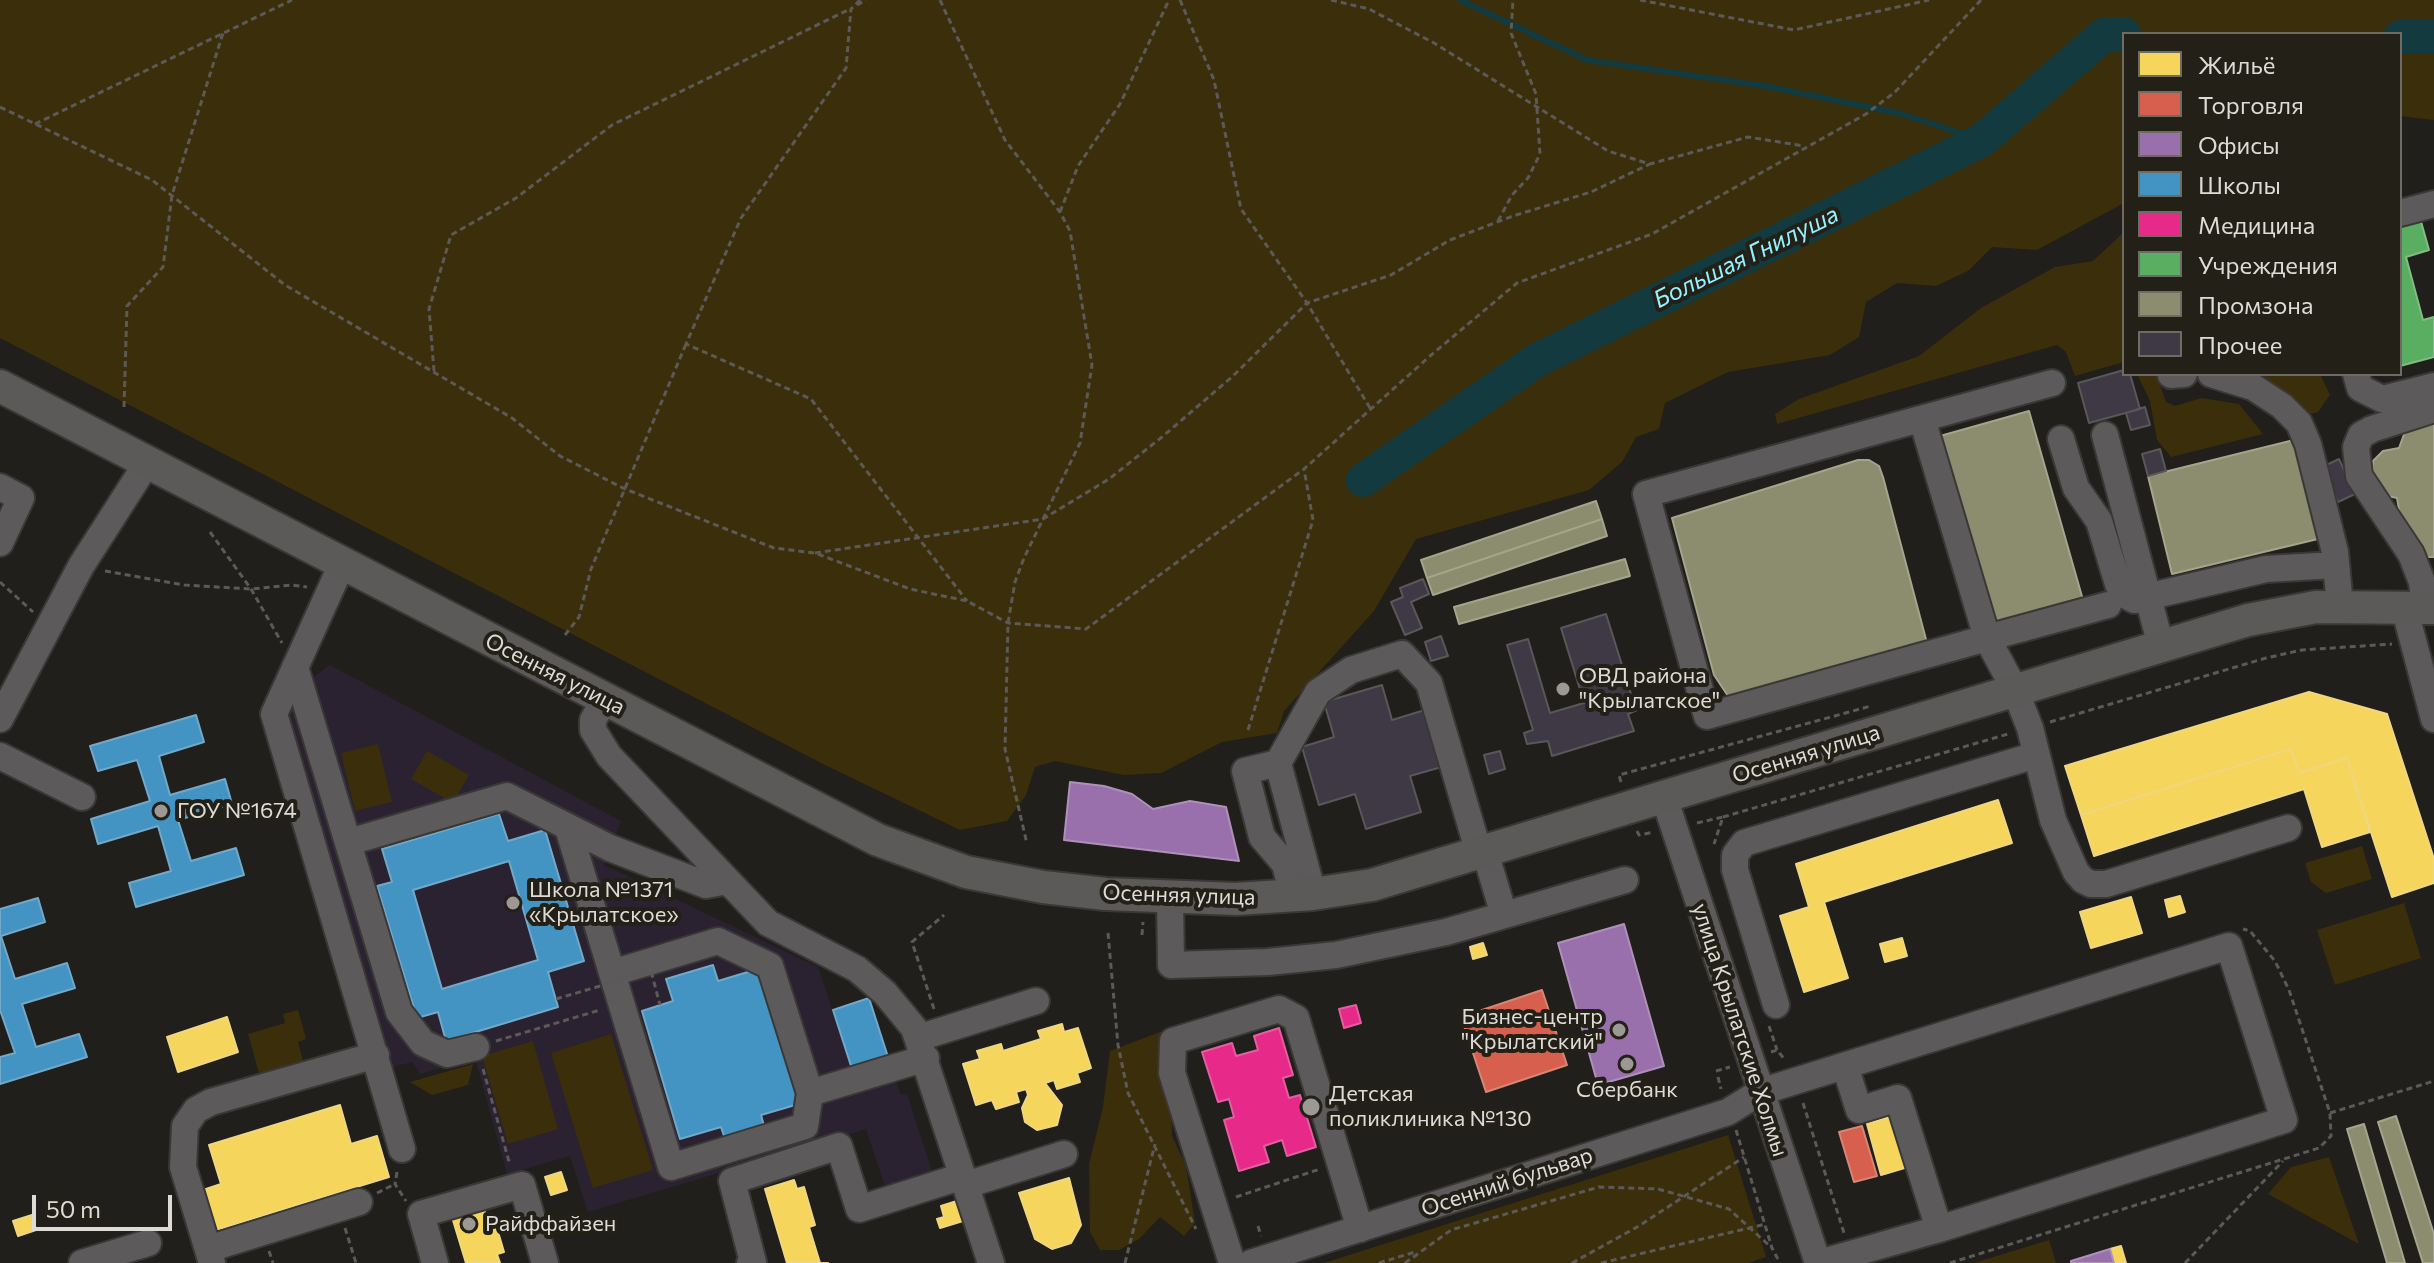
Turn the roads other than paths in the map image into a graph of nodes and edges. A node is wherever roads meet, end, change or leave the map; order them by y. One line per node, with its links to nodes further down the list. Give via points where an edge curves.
1 (2434, 204): 2 (street)
2 (2402, 212)
3 (2217, 376): 16 (street, via 2253,387 2299,423)
4 (2357, 376): 7 (street, via 2360,388 2382,399)
5 (2052, 383): 9 (street)
6 (0, 386): 12 (main road, Осенняя улица)
7 (2434, 386)
8 (2434, 409): 20 (street, via 2372,429 2361,435 2356,447 2359,476 2411,554 2422,582)
9 (1922, 419): 21 (street); 21 (street, via 1646,494 1707,716)
10 (2105, 435): 17 (street)
11 (2061, 439): 17 (street, via 2076,488 2099,521 2118,584 2134,600)
12 (147, 463): 15 (main road, Осенняя улица); 26 (street, via 81,566)
13 (0, 487): 14 (street, via 21,498)
14 (0, 543)
15 (342, 564): 23 (street); 25 (main road, Осенняя улица)
16 (2336, 565): 17 (street, via 2266,569); 19 (street)
17 (2148, 600): 22 (street)
18 (2108, 605): 21 (street)
19 (2340, 606): 20 (main road, Осенняя улица); 22 (main road, Осенняя улица, via 2270,614)
20 (2421, 608): 27 (street, via 2411,643)
21 (1987, 638): 24 (street)
22 (2161, 646): 24 (main road, Осенняя улица)
23 (295, 667): 34 (street); 48 (street, via 274,714)
24 (2015, 690): 28 (street); 31 (main road, Осенняя улица)
25 (605, 699): 37 (street, via 593,730 609,756); 39 (main road, Осенняя улица, via 878,840 938,863 1043,887)
26 (0, 719)
27 (2434, 719)
28 (2036, 755): 33 (street, via 2067,855 2091,884 2106,884); 45 (street, via 1744,843 1735,855 1735,870)
29 (0, 756): 30 (street)
30 (82, 797)
31 (1664, 797): 35 (main road, Осенняя улица); 50 (street, улица Крылатские Холмы)
32 (568, 828): 34 (street, via 507,796); 37 (street, via 706,885); 43 (street)
33 (2288, 828)
34 (349, 842): 46 (street, via 399,1012 423,1043 447,1054)
35 (1478, 854): 38 (main road, Осенняя улица, via 1372,885); 38 (street, via 1429,683 1402,654 1351,670 1318,692 1278,763); 40 (street)
36 (1625, 880): 40 (street)
37 (728, 881): 41 (street)
38 (1303, 895): 39 (main road, Осенняя улица)
39 (1170, 897): 40 (street, via 1171,965 1336,955)
40 (1496, 918)
41 (773, 926): 42 (street); 47 (street, via 857,969 914,1028)
42 (756, 958): 43 (street, via 718,941); 51 (street, via 770,966)
43 (612, 973): 51 (street, via 671,1167 805,1126)
44 (1036, 1001): 47 (street)
45 (1776, 1005)
46 (476, 1047)
47 (922, 1048): 51 (street); 54 (street)
48 (376, 1055): 52 (street); 59 (street, via 196,1110 185,1126 183,1167)
49 (1845, 1066): 50 (street, Осенний бульвар); 57 (street, via 1859,1110 1898,1098); 57 (street, Осенний бульвар, via 2229,946 2284,1120)
50 (1760, 1092): 56 (street, Осенний бульвар, via 1728,1112); 67 (street, улица Крылатские Холмы)
51 (810, 1093)
52 (402, 1149)
53 (1064, 1154): 54 (street)
54 (964, 1181): 63 (street, via 859,1209 839,1146 732,1181); 64 (street)
55 (351, 1212): 59 (street)
56 (1360, 1229): 65 (street, via 1296,1018 1279,1009 1173,1041 1172,1073); 66 (street, Осенний бульвар)
57 (1939, 1229): 67 (street)
58 (148, 1243): 60 (street)
59 (210, 1256)
60 (82, 1263)
61 (435, 1263): 62 (street, via 421,1214 522,1185)
62 (545, 1263)
63 (750, 1263)
64 (991, 1263)
65 (1232, 1263)
66 (1251, 1263)
67 (1819, 1263)

